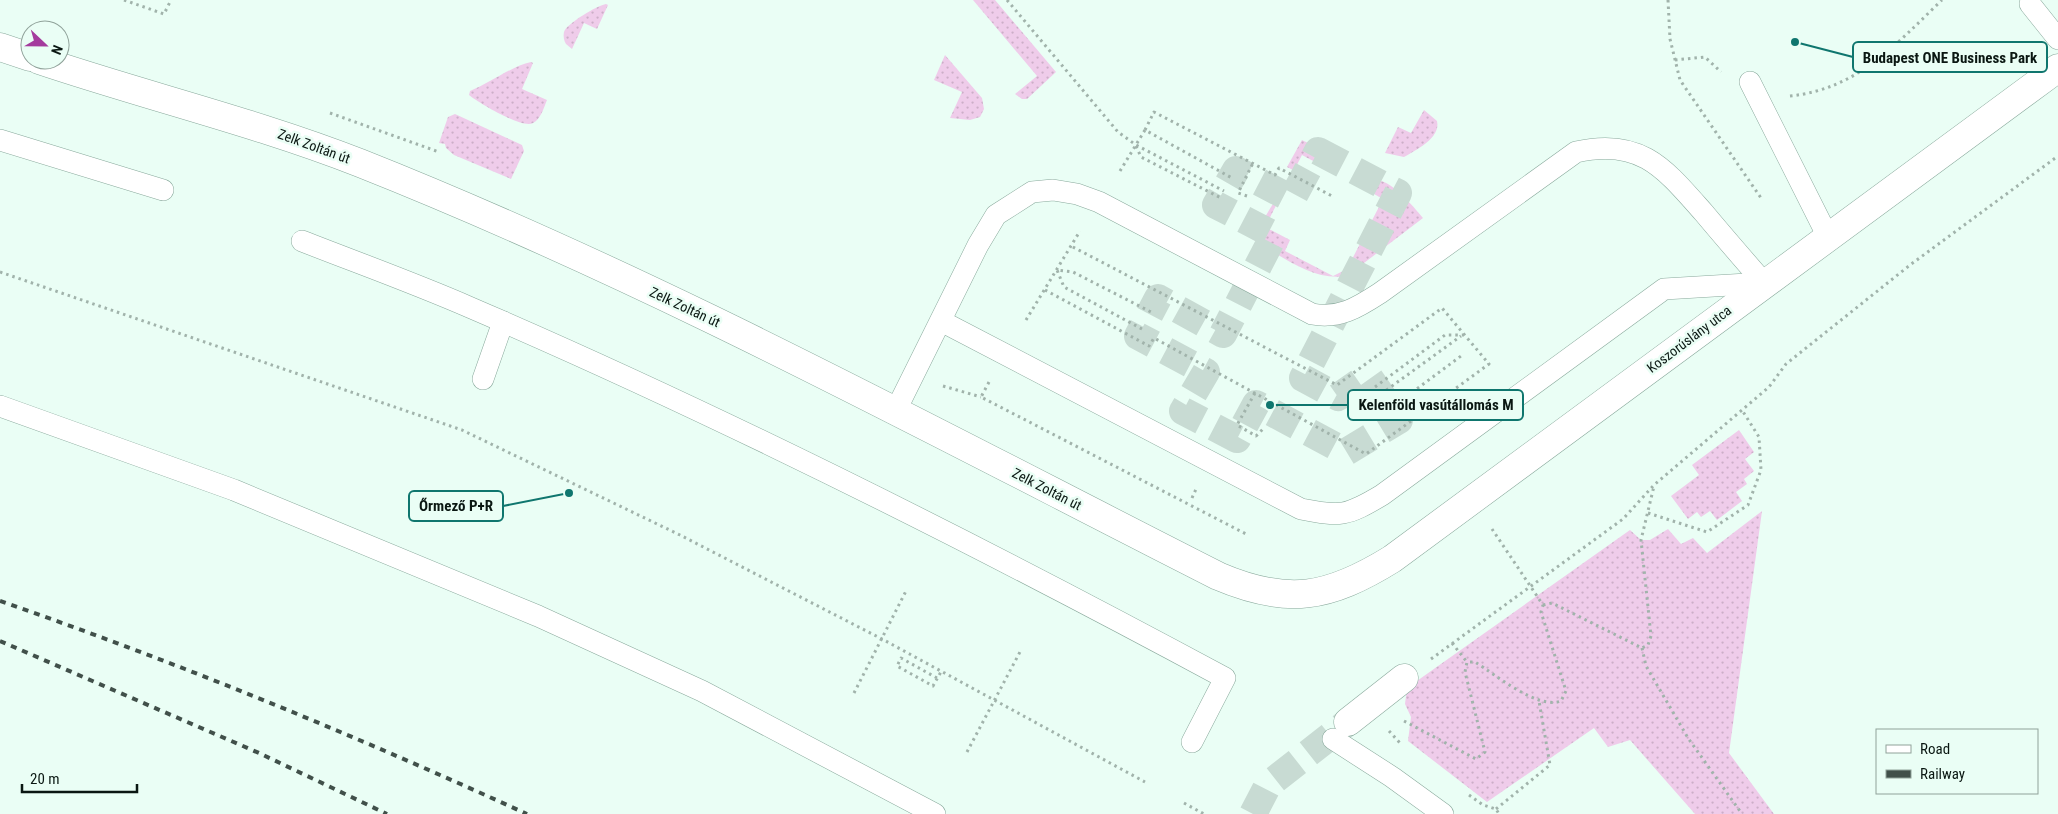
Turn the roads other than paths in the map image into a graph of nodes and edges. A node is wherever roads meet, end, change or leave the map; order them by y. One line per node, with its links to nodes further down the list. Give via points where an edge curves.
1 (2030, 4): 2 (lane)
2 (2058, 40)
3 (0, 46): 4 (street)
4 (20, 53)
5 (2058, 68): 10 (street, Koszorúslány utca)
6 (69, 70): 17 (street, Zelk Zoltán út, via 288,136 362,164 562,250 711,319)
7 (1750, 82): 10 (lane)
8 (0, 140): 9 (lane)
9 (163, 190)
10 (1828, 237): 12 (street, Koszorúslány utca)
11 (302, 241): 14 (lane)
12 (1764, 283): 13 (lane, via 1664,288 1382,495 1355,511 1330,515 1301,509); 13 (lane, via 1670,174 1647,159 1624,150 1598,147 1576,152 1374,297 1349,312 1335,315 1312,314 1099,202 1053,190 1032,192 996,215); 18 (street, Koszorúslány utca, via 1392,559 1362,578)
13 (941, 321): 17 (lane)
14 (503, 322): 15 (lane); 21 (lane, via 728,423 1038,577 1225,678)
15 (482, 379)
16 (0, 406): 22 (lane, via 234,490 538,616 702,691)
17 (895, 412): 18 (street, Zelk Zoltán út, via 1218,576 1285,596)
18 (1311, 595)
19 (1404, 678): 20 (street)
20 (1340, 730): 23 (lane, via 1392,777)
21 (1192, 742)
22 (935, 814)
23 (1443, 814)

